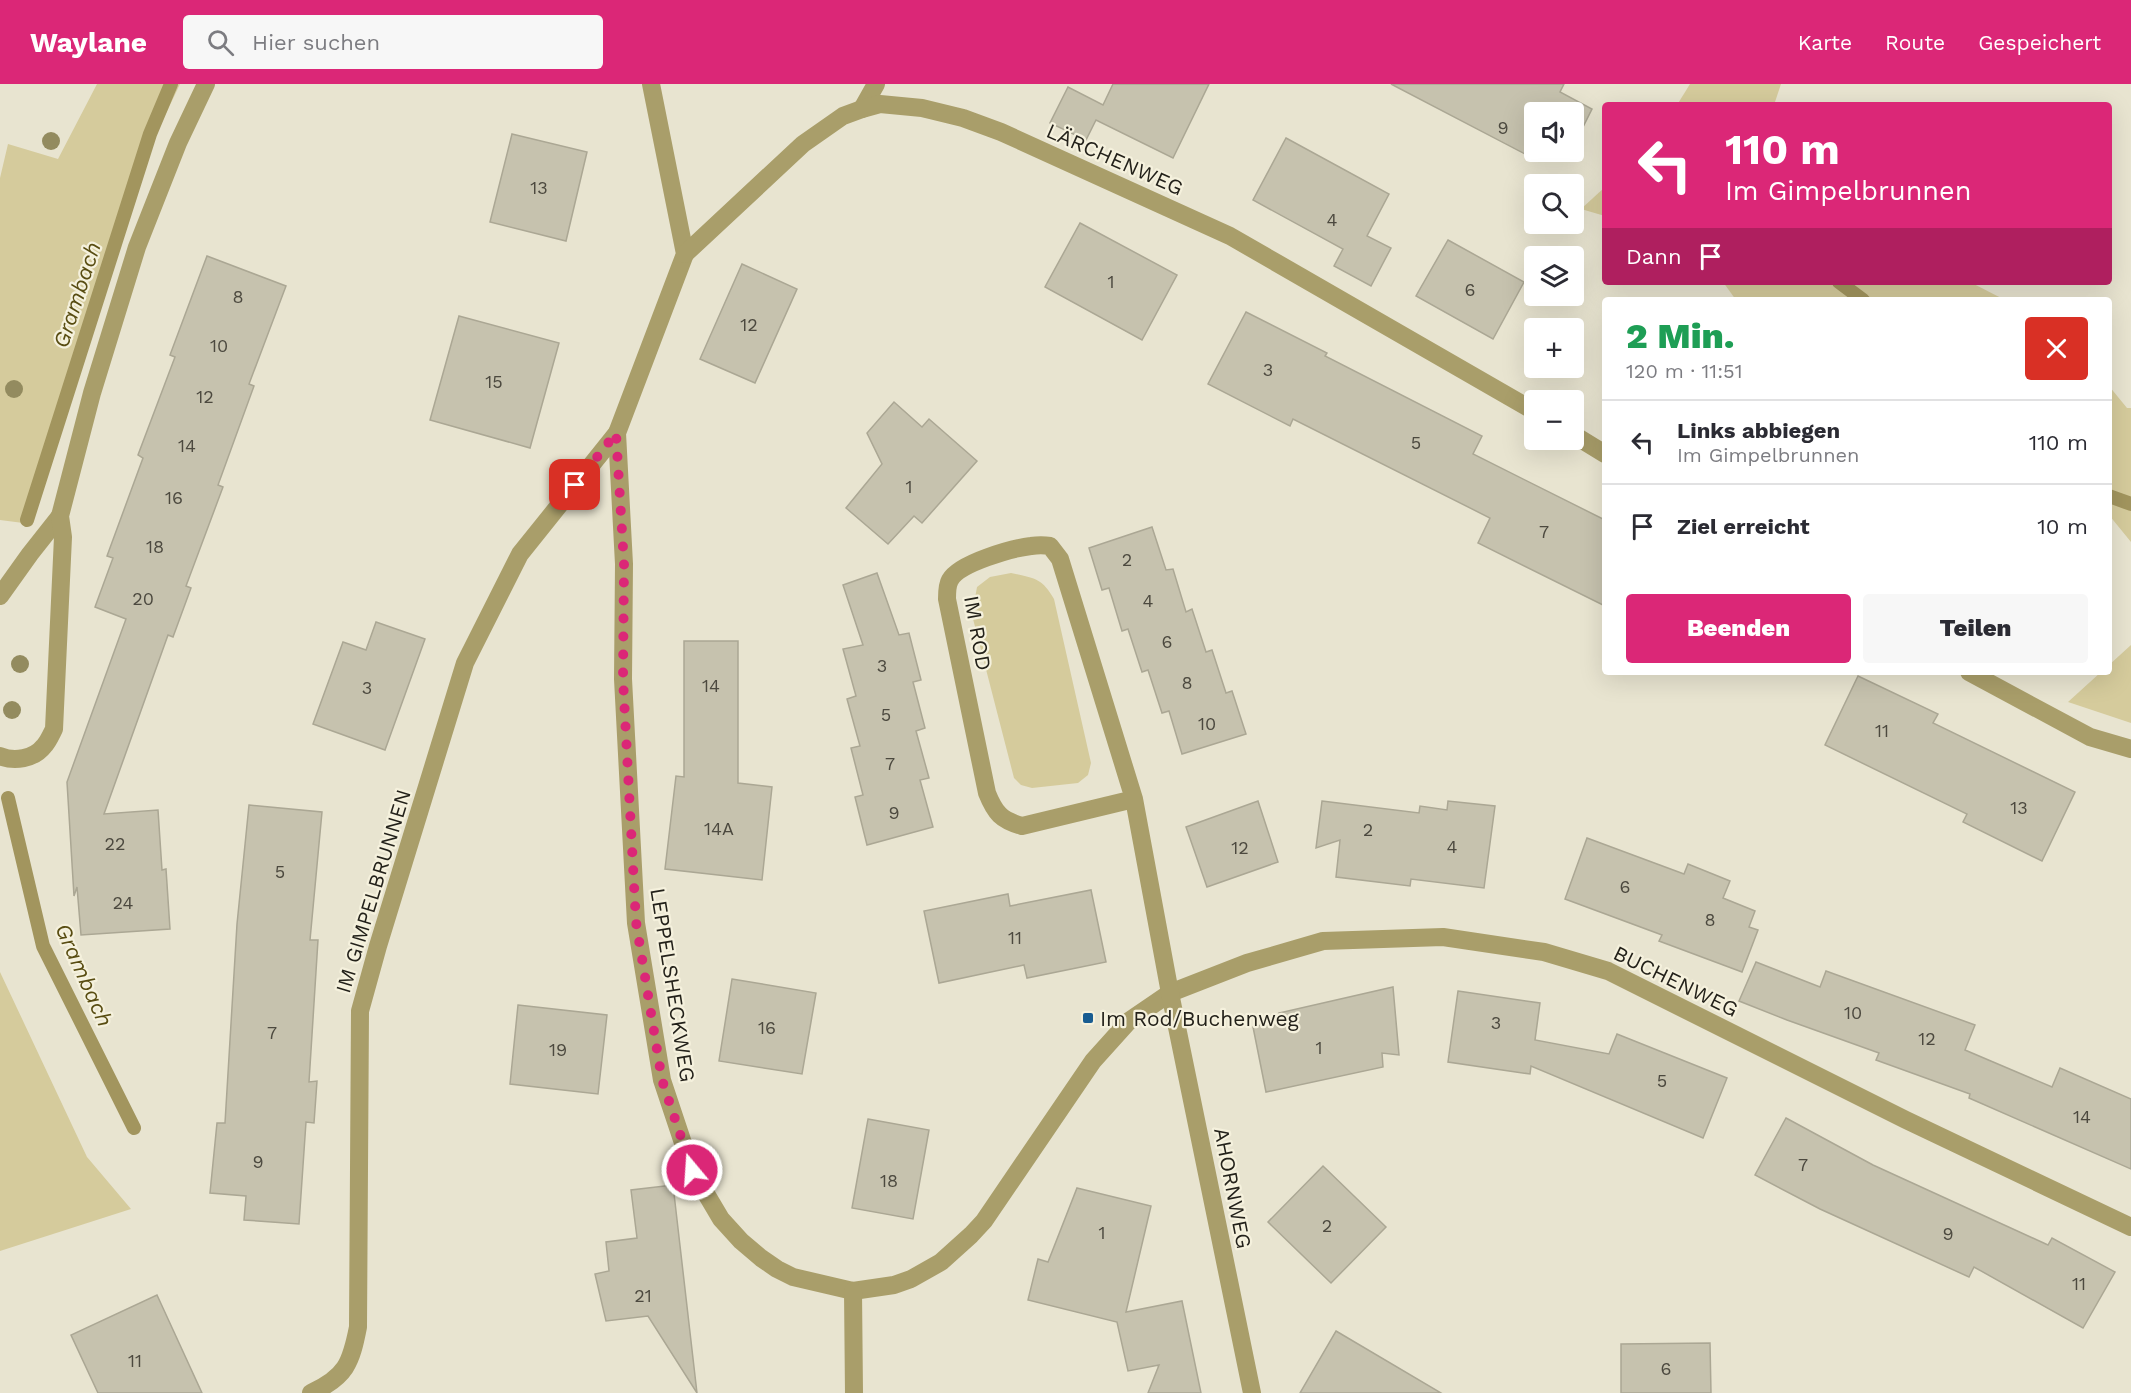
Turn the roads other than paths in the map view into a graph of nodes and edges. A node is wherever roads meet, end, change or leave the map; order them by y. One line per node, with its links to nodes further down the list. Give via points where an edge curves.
1 (206, 84): 10 (street, via 137,247 92,393)
2 (651, 84): 5 (street)
3 (876, 84): 4 (street)
4 (862, 109): 5 (street, LÄRCHENWEG, via 843,116 803,144); 6 (street, LÄRCHENWEG, via 880,104 922,108 1011,136 1230,236)
5 (685, 254): 7 (street, LEPPELSHECKWEG)
6 (1524, 405)
7 (616, 433): 18 (street, LEPPELSHECKWEG, via 624,564 623,679 636,922 662,1080 692,1170 734,1234 761,1258 793,1277); 19 (street, IM GIMPELBRUNNEN, via 520,554 465,663 360,1011 358,1327 344,1371 331,1384)
8 (1584, 441): 9 (street)
9 (1602, 452)
10 (60, 516): 11 (street); 14 (street, via 63,537 54,729 44,748 29,757 10,761)
11 (0, 596)
12 (1975, 675): 13 (street, via 2090,736)
13 (2131, 749)
14 (0, 756)
15 (1134, 799): 15 (street, IM ROD, via 1060,559 1050,546 1031,546 997,555 956,573 950,580 947,599 987,793 994,810 1006,822 1022,826); 16 (street, IM ROD)
16 (1170, 993): 17 (street, BUCHENWEG, via 1247,963 1323,941 1443,937 1544,952 1608,971); 18 (street, LEPPELSHECKWEG, via 1129,1021 1093,1060 971,1235 941,1262 911,1279); 21 (street, AHORNWEG)
17 (2131, 1227)
18 (853, 1291): 20 (street)
19 (311, 1393)
20 (854, 1393)
21 (1252, 1393)

